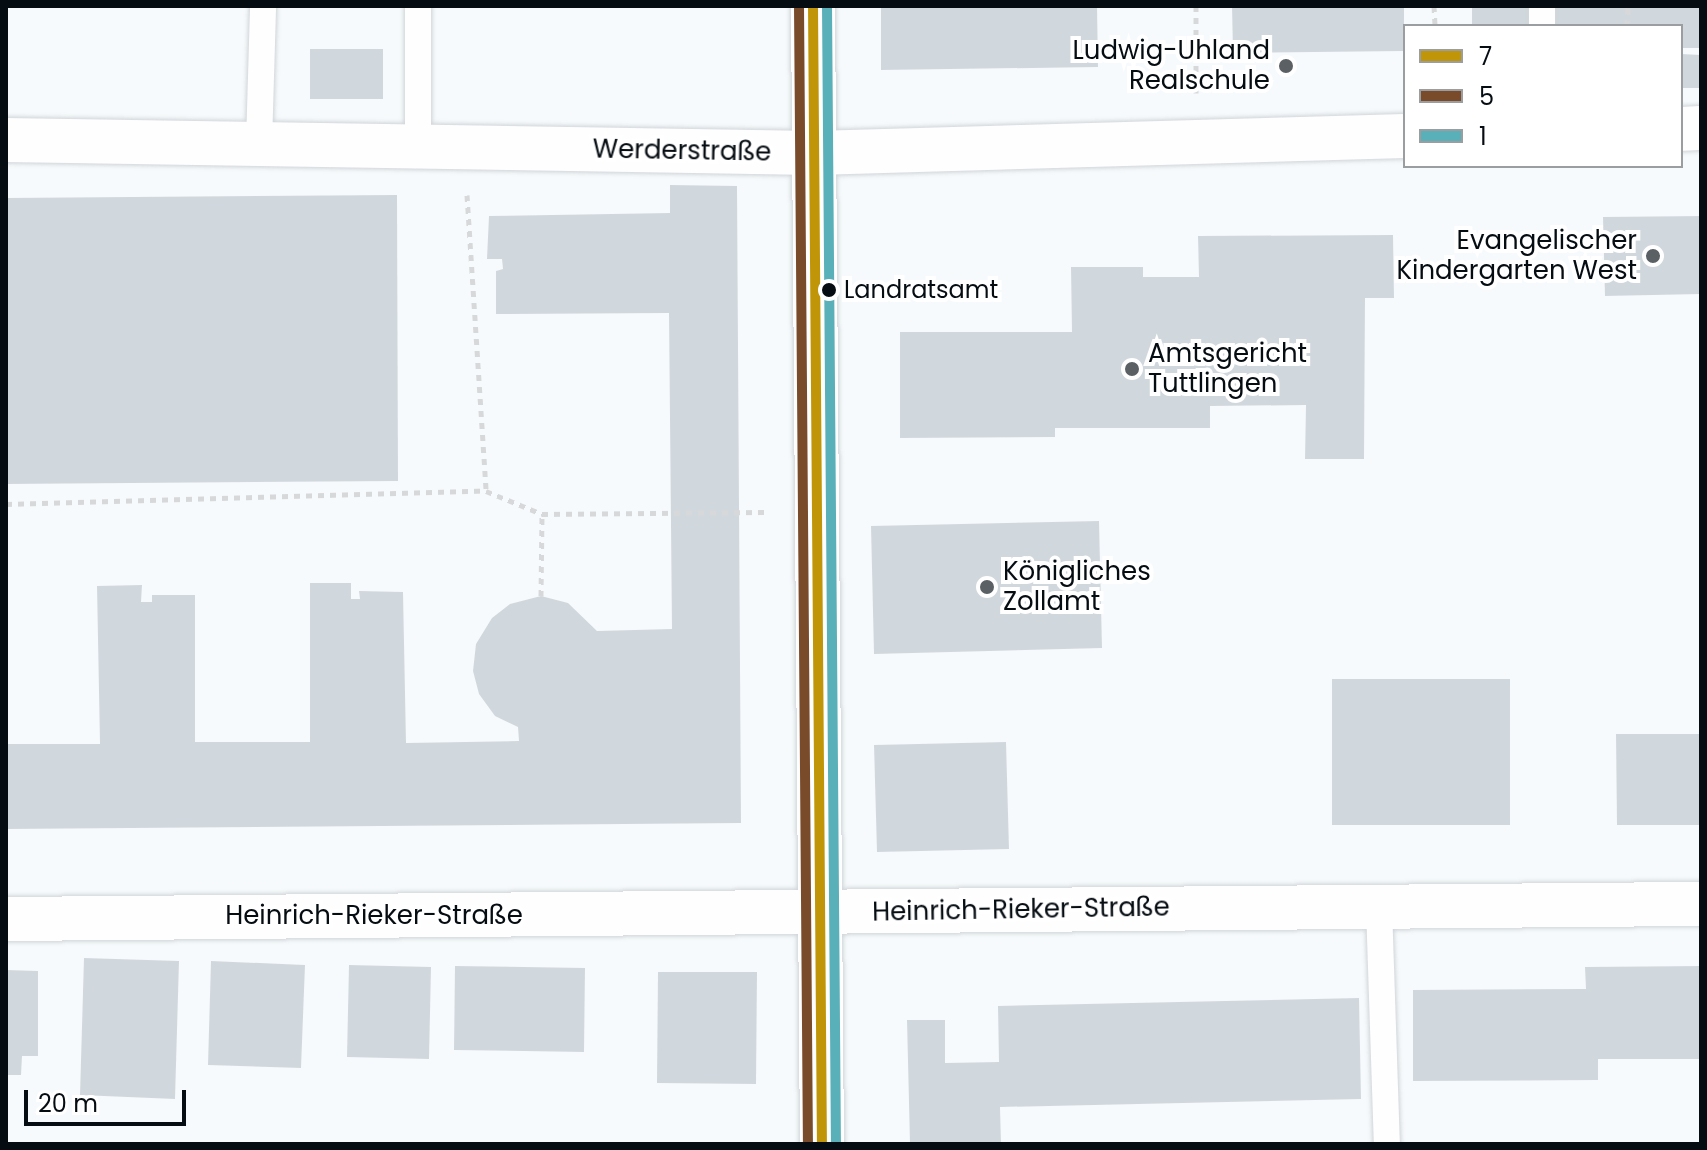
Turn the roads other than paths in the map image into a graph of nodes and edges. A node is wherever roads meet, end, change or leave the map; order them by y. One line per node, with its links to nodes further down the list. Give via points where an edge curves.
1 (263, 6): 6 (lane)
2 (418, 6): 7 (lane)
3 (813, 6): 8 (street)
4 (1403, 136): 8 (street, Werderstraße)
5 (6, 140): 6 (street, Werderstraße)
6 (259, 144): 7 (street, Werderstraße)
7 (418, 147): 8 (street, Werderstraße)
8 (815, 153): 11 (street)
9 (1701, 904): 10 (street, Heinrich-Rieker-Straße)
10 (1379, 907): 11 (street, Heinrich-Rieker-Straße); 14 (lane)
11 (817, 912): 12 (street, Heinrich-Rieker-Straße); 13 (street)
12 (6, 919)
13 (822, 1144)
14 (1387, 1144)

